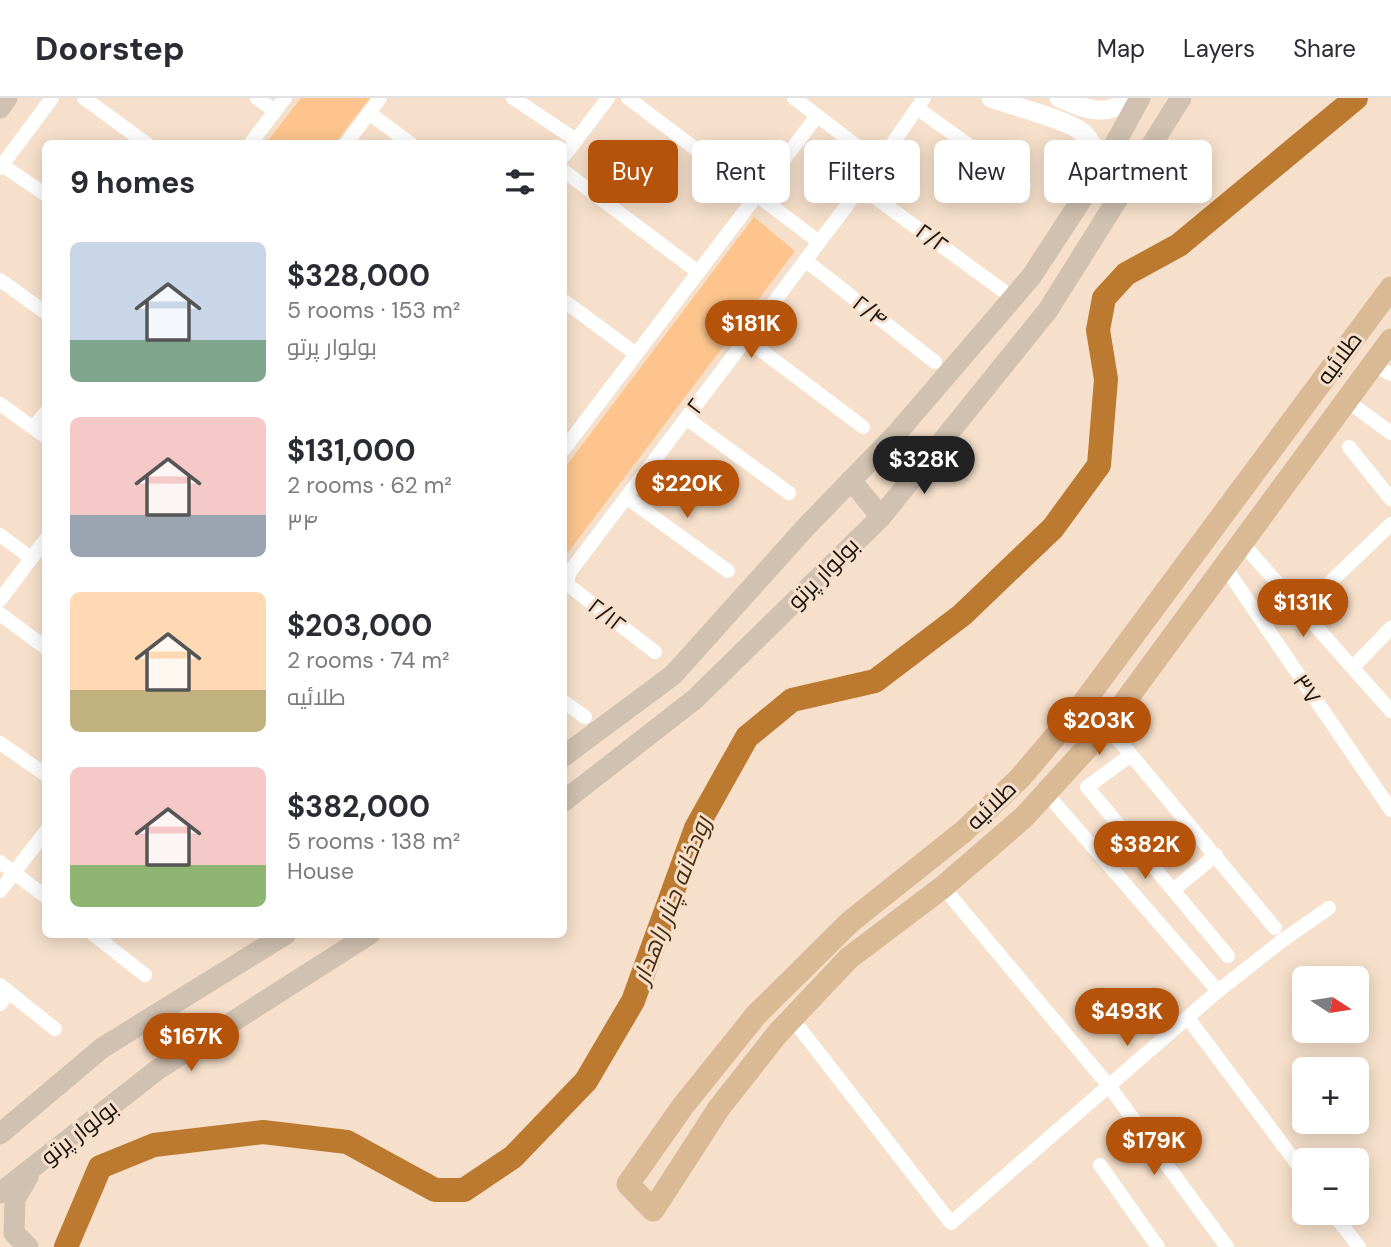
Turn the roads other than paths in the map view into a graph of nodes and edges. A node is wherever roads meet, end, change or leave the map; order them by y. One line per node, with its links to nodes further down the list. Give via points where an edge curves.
1 (7, 98): 16 (main road)
2 (52, 98): 35 (street)
3 (84, 98): 22 (street)
4 (257, 98): 18 (street)
5 (285, 98): 18 (street)
6 (380, 98): 19 (street)
7 (513, 98): 26 (street)
8 (608, 98): 26 (street)
9 (628, 98): 32 (street)
10 (794, 98): 20 (street)
11 (991, 98): 21 (street)
12 (1059, 98): 17 (street)
13 (1138, 98): 17 (street, via 1121,107); 31 (main road, بولوار پرتو)
14 (1181, 98): 69 (main road, بولوار پرتو, via 1048,310)
15 (921, 103): 28 (street, ۲); 29 (street)
16 (0, 108)
17 (1091, 110): 21 (street, via 1096,120 1093,129)
18 (275, 111): 23 (street)
19 (369, 113): 24 (street); 25 (street)
20 (817, 116): 27 (street); 33 (street)
21 (1083, 134): 30 (street)
22 (142, 140)
23 (253, 140)
24 (348, 140)
25 (406, 140)
26 (576, 140): 34 (street)
27 (849, 140)
28 (895, 140)
29 (967, 140)
30 (1087, 140)
31 (1116, 140)
32 (692, 146)
33 (790, 151)
34 (567, 152)
35 (1, 167): 37 (street)
36 (567, 173): 45 (street)
37 (42, 193)
38 (750, 203): 45 (street)
39 (769, 203): 43 (street)
40 (849, 203): 43 (street, ۲)
41 (883, 203): 48 (street, ۲/۲)
42 (1079, 203): 65 (main road, بولوار پرتو, via 1031,277)
43 (819, 242): 44 (street, ۲)
44 (805, 260): 52 (street, ۲); 55 (street, ۲/۴)
45 (698, 272): 54 (street)
46 (0, 280): 50 (street)
47 (1391, 288): 51 (main road, طلائیه)
48 (1002, 290)
49 (567, 303): 54 (street)
50 (42, 310)
51 (1368, 320): 53 (street); 101 (main road, طلائیه, via 1081,706 1020,778 963,832 850,922 756,1015 628,1184 653,1210 719,1108 778,1033 849,958)
52 (746, 338): 59 (street, ۲); 60 (street)
53 (1391, 339): 56 (main road, طلائیه)
54 (636, 354): 61 (street)
55 (935, 362)
56 (1381, 370): 57 (main road, طلائیه)
57 (1346, 400): 63 (street); 72 (main road, طلائیه)
58 (0, 404): 62 (street)
59 (686, 418): 66 (street); 67 (street, ۲)
60 (863, 427)
61 (569, 431)
62 (39, 432)
63 (1391, 433)
64 (1349, 447): 68 (street)
65 (851, 480): 69 (main road); 91 (main road, بولوار پرتو, via 673,675)
66 (789, 493)
67 (626, 497): 76 (street, ۲); 77 (street)
68 (1391, 499)
69 (881, 517): 95 (main road, بولوار پرتو, via 695,699)
70 (1391, 524): 80 (street)
71 (0, 535): 74 (street)
72 (1242, 543): 75 (main road, طلائیه); 80 (street)
73 (42, 544): 74 (street)
74 (32, 558): 79 (street)
75 (1225, 567): 89 (main road, طلائیه); 96 (street, ۳۷)
76 (567, 571)
77 (728, 571)
78 (567, 584): 84 (street, ۲/۱۲)
79 (0, 600)
80 (1301, 610): 85 (street)
81 (0, 614): 83 (street)
82 (1391, 628): 85 (street)
83 (42, 645)
84 (655, 652)
85 (1353, 667): 87 (street)
86 (567, 704): 88 (street)
87 (1390, 708)
88 (585, 717)
89 (1107, 726): 92 (street); 94 (main road, طلائیه)
90 (0, 743): 93 (street)
91 (567, 754)
92 (1131, 755): 98 (street); 102 (street, via 1087,787)
93 (42, 772)
94 (1046, 793): 101 (main road, طلائیه); 112 (street)
95 (567, 799)
96 (1391, 810)
97 (42, 836): 100 (street)
98 (1216, 855): 102 (street); 106 (street)
99 (0, 862): 100 (street)
100 (14, 872): 103 (street); 104 (street)
101 (943, 887): 117 (street)
102 (1173, 890): 110 (street)
103 (0, 891)
104 (42, 894)
105 (1329, 908): 112 (street)
106 (1275, 928)
107 (98, 938): 111 (street)
108 (280, 938): 118 (main road, via 102,1048)
109 (364, 938): 121 (main road, بولوار پرتو, via 157,1070)
110 (1228, 956)
111 (145, 975)
112 (1218, 992): 114 (street)
113 (3, 994): 115 (street)
114 (1188, 1018): 117 (street); 119 (street)
115 (55, 1029)
116 (801, 1030): 117 (street, via 951,1223)
117 (1110, 1086): 126 (street)
118 (0, 1134)
119 (1292, 1157)
120 (1100, 1165): 125 (street)
121 (34, 1166): 122 (main road, بولوار پرتو); 124 (main road, via 15,1199)
122 (0, 1193)
123 (1342, 1225): 127 (street)
124 (21, 1240)
125 (1158, 1247)
126 (1227, 1247)
127 (1359, 1247)

